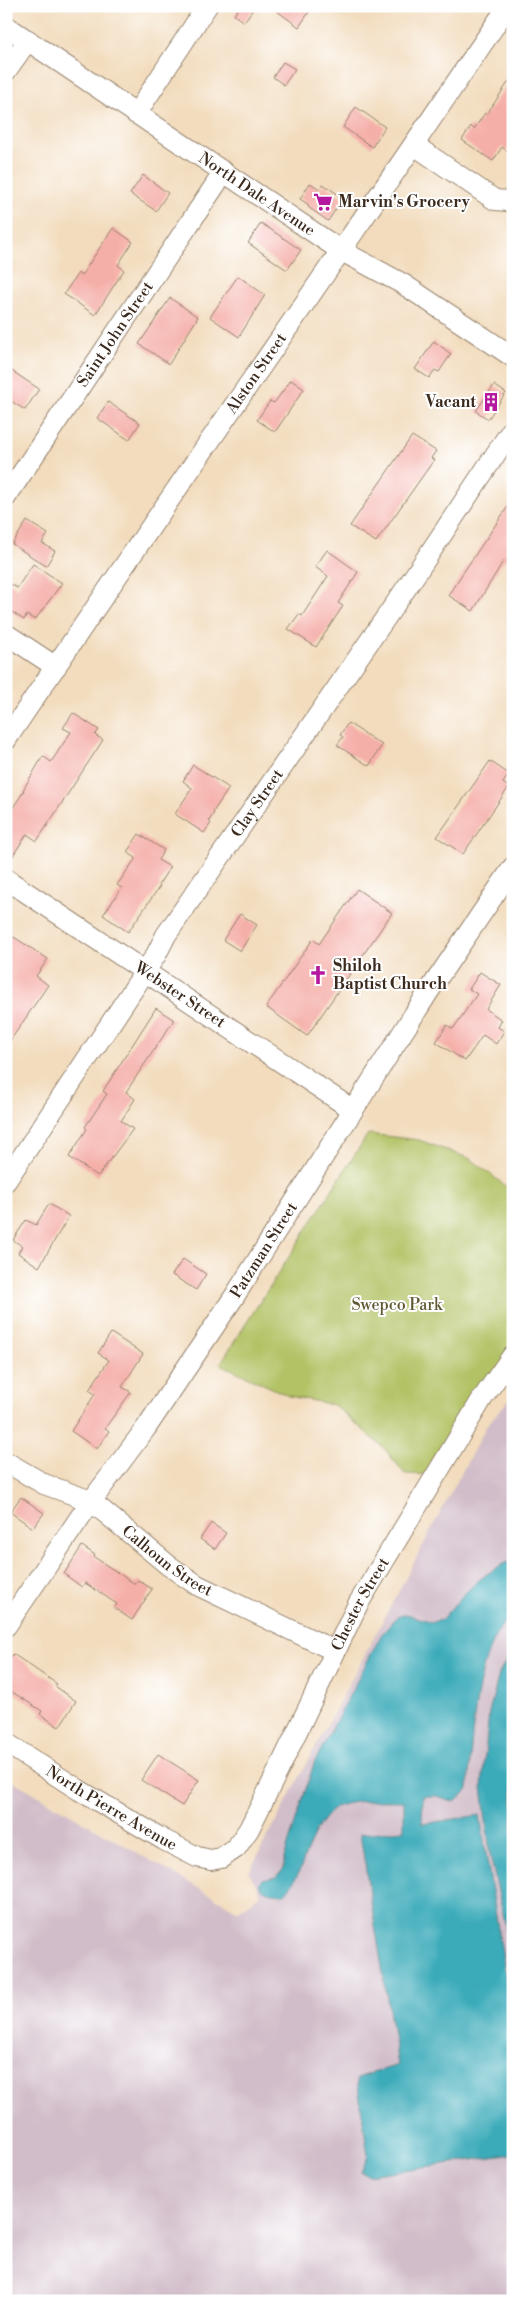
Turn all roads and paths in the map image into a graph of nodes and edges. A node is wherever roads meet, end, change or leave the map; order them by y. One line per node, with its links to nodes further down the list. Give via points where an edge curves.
1 (207, 6): 6 (street)
2 (508, 6): 7 (street, Alston Street)
3 (6, 26): 4 (street, North Dale Avenue)
4 (28, 40): 5 (street); 6 (street, North Dale Avenue)
5 (6, 71)
6 (136, 114): 8 (street, North Dale Avenue)
7 (414, 145): 9 (street, via 495,200); 10 (street, Alston Street)
8 (224, 172): 10 (street, North Dale Avenue); 13 (street, Saint John Street)
9 (513, 199)
10 (340, 250): 11 (street, North Dale Avenue, via 403,284); 15 (street, Alston Street)
11 (513, 357)
12 (513, 428): 19 (street, Clay Street, via 168,932)
13 (6, 497)
14 (6, 634): 15 (street)
15 (56, 667): 16 (street, Alston Street)
16 (6, 740)
17 (513, 867): 20 (street, Patzman Street)
18 (6, 879): 19 (street, Webster Street)
19 (144, 972): 20 (street, Webster Street); 21 (street, Clay Street)
20 (353, 1110): 24 (street, Patzman Street, via 224,1313)
21 (6, 1181)
22 (513, 1355): 26 (street, Chester Street, via 487,1392 363,1596)
23 (6, 1462): 24 (street, Calhoun Street, via 44,1484)
24 (91, 1502): 25 (street, Patzman Street); 26 (street, Calhoun Street, via 168,1565 197,1584)
25 (6, 1626)
26 (335, 1651): 28 (street, Chester Street, via 249,1829 236,1848)
27 (6, 1743): 28 (street, North Pierre Avenue, via 164,1840 197,1857)
28 (221, 1858)

